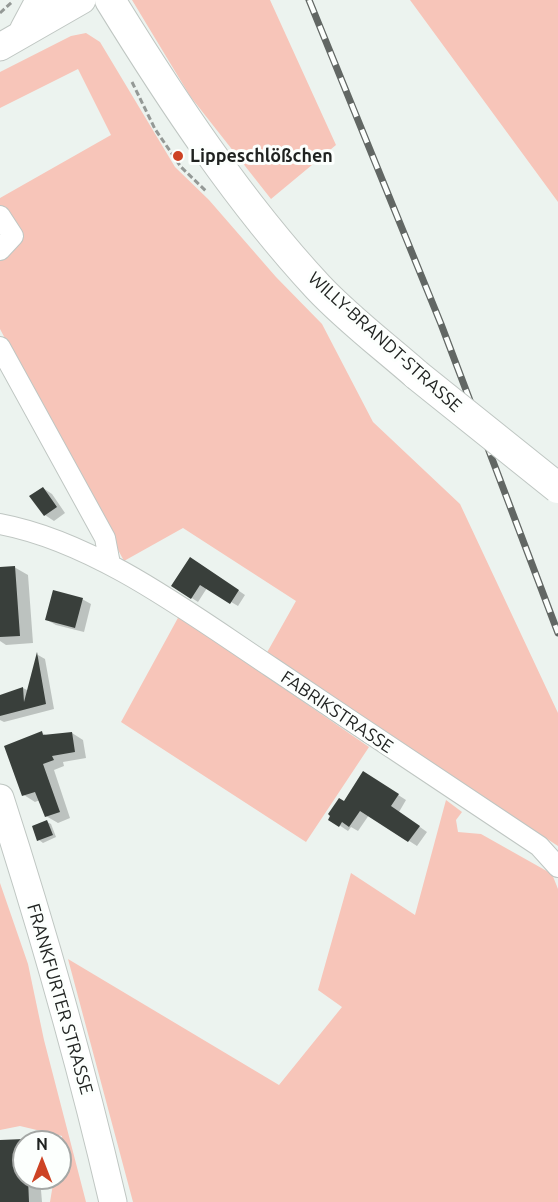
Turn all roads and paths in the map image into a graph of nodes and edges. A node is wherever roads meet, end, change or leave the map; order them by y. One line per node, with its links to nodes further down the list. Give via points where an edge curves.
1 (14, 0): 5 (path)
2 (41, 0): 6 (main road)
3 (82, 0): 6 (main road)
4 (110, 0): 11 (main road, WILLY-BRANDT-STRASSE, bridge, via 158,76 262,220 319,288 417,375)
5 (0, 13)
6 (25, 30): 7 (main road)
7 (0, 47)
8 (0, 216): 9 (street, via 13,236)
9 (0, 250)
10 (0, 346): 13 (street, via 105,538)
11 (558, 488)
12 (0, 524): 13 (street, FABRIKSTRASSE)
13 (110, 564): 15 (street, FABRIKSTRASSE, via 539,846)
14 (0, 798): 16 (main road, FRANKFURTER STRASSE, via 84,1077)
15 (558, 867)
16 (113, 1202)

